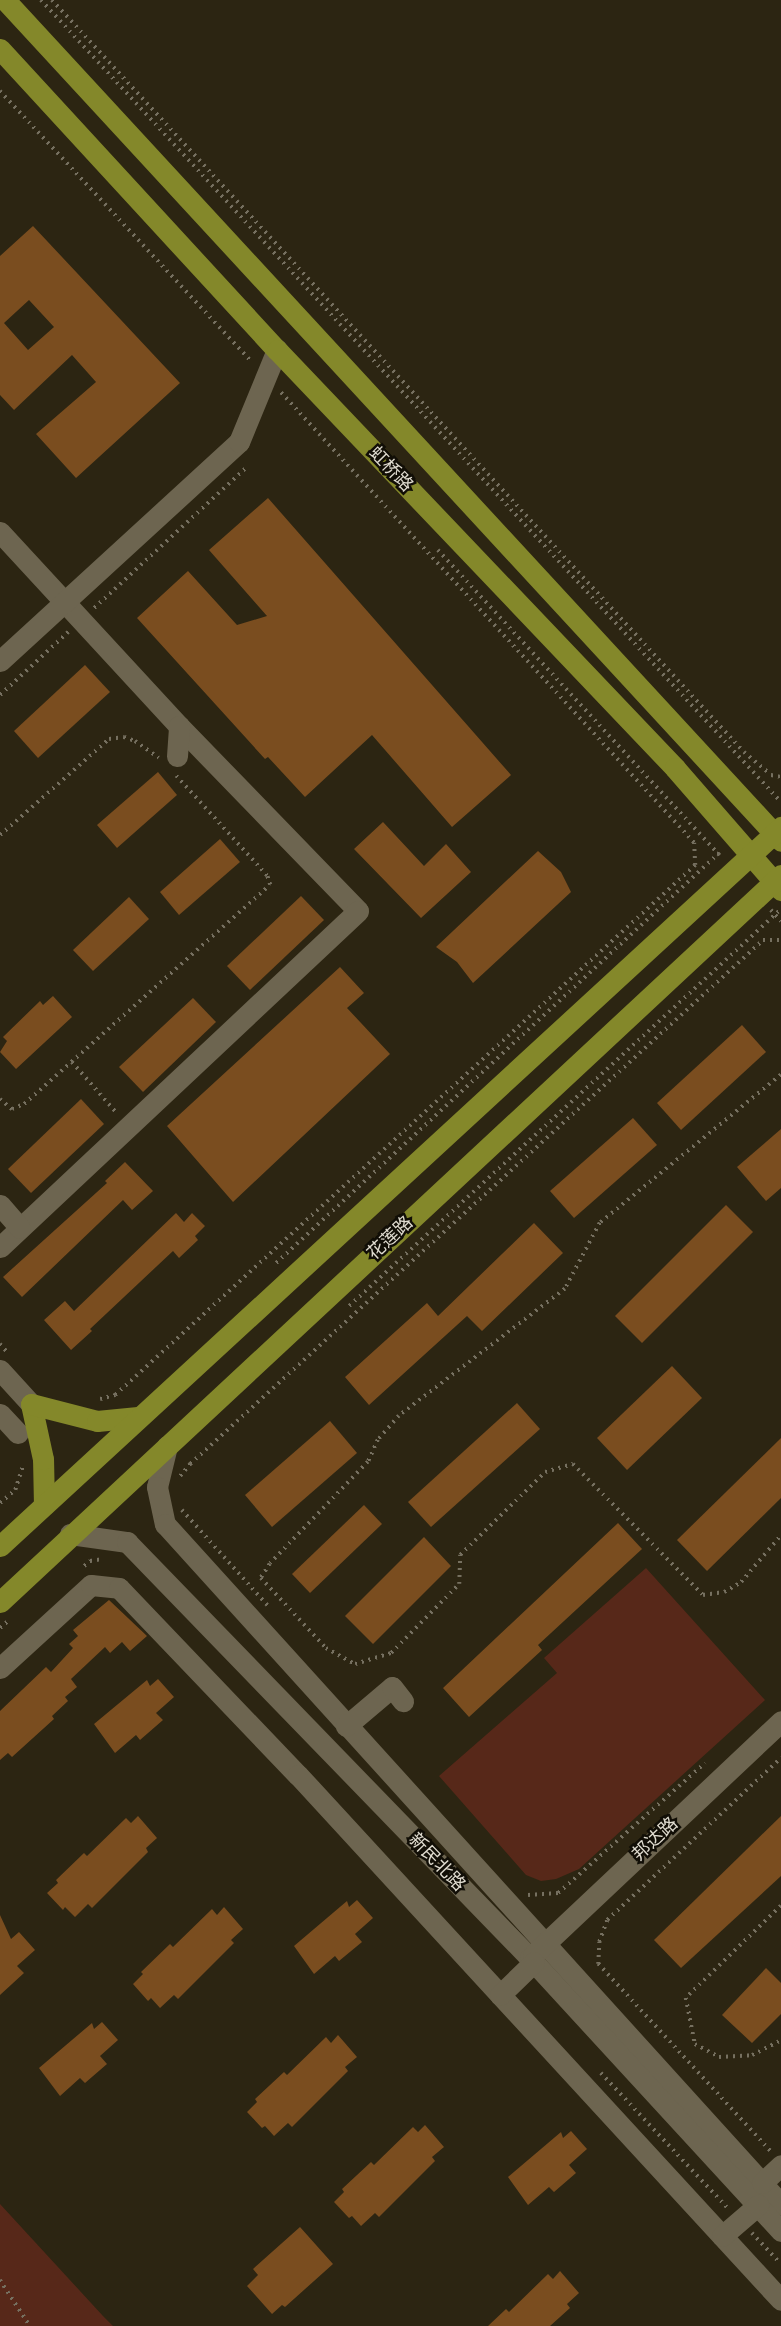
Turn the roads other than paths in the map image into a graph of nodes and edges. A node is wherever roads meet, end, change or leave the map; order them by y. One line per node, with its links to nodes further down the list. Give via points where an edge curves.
1 (5, 0): 8 (main road, 虹桥路)
2 (0, 48): 3 (main road, 虹桥路)
3 (277, 350): 5 (street, via 239,442); 10 (main road, 虹桥路)
4 (0, 532): 5 (street)
5 (65, 601): 6 (street); 7 (street)
6 (0, 661)
7 (180, 726): 9 (street); 17 (street, via 358,911)
8 (697, 749): 10 (main road); 11 (main road, 虹桥路)
9 (169, 761)
10 (675, 768): 12 (main road, 虹桥路)
11 (779, 834): 12 (main road, 花莲路)
12 (751, 853): 13 (main road, 虹桥路); 14 (main road, 花莲路)
13 (779, 882): 15 (main road, 花莲路)
14 (663, 935): 15 (main road); 21 (main road, 花莲路)
15 (688, 962): 22 (main road, 花莲路)
16 (0, 1205): 17 (street)
17 (20, 1228): 18 (street)
18 (0, 1247)
19 (8, 1366): 20 (street)
20 (31, 1404): 21 (main road, via 97,1421); 23 (main road, via 43,1459)
21 (138, 1417): 23 (main road, 花莲路)
22 (167, 1446): 24 (main road, 花莲路); 30 (street, 新民北路, via 157,1487 165,1524)
23 (44, 1505): 25 (main road, 花莲路)
24 (70, 1534): 26 (main road, 花莲路); 32 (street, 新民北路, via 127,1542)
25 (0, 1546)
26 (5, 1610)
27 (0, 1668): 33 (street, via 91,1585 119,1588)
28 (403, 1701): 30 (street, via 391,1687)
29 (781, 1721): 34 (street, 邦达路)
30 (346, 1726): 34 (street, 新民北路)
31 (781, 1741): 34 (street, 邦达路)
32 (327, 1748): 33 (street); 34 (street, 新民北路)
33 (298, 1774): 35 (street)
34 (540, 1958): 35 (street); 37 (street, 新民北路); 39 (street, 新民北路)
35 (500, 1995): 41 (street)
36 (776, 2159): 37 (street)
37 (762, 2183): 38 (street, 新民北路)
38 (781, 2204)
39 (758, 2205): 40 (street, 新民北路); 41 (street)
40 (781, 2231)
41 (722, 2236): 42 (street)
42 (781, 2300)

